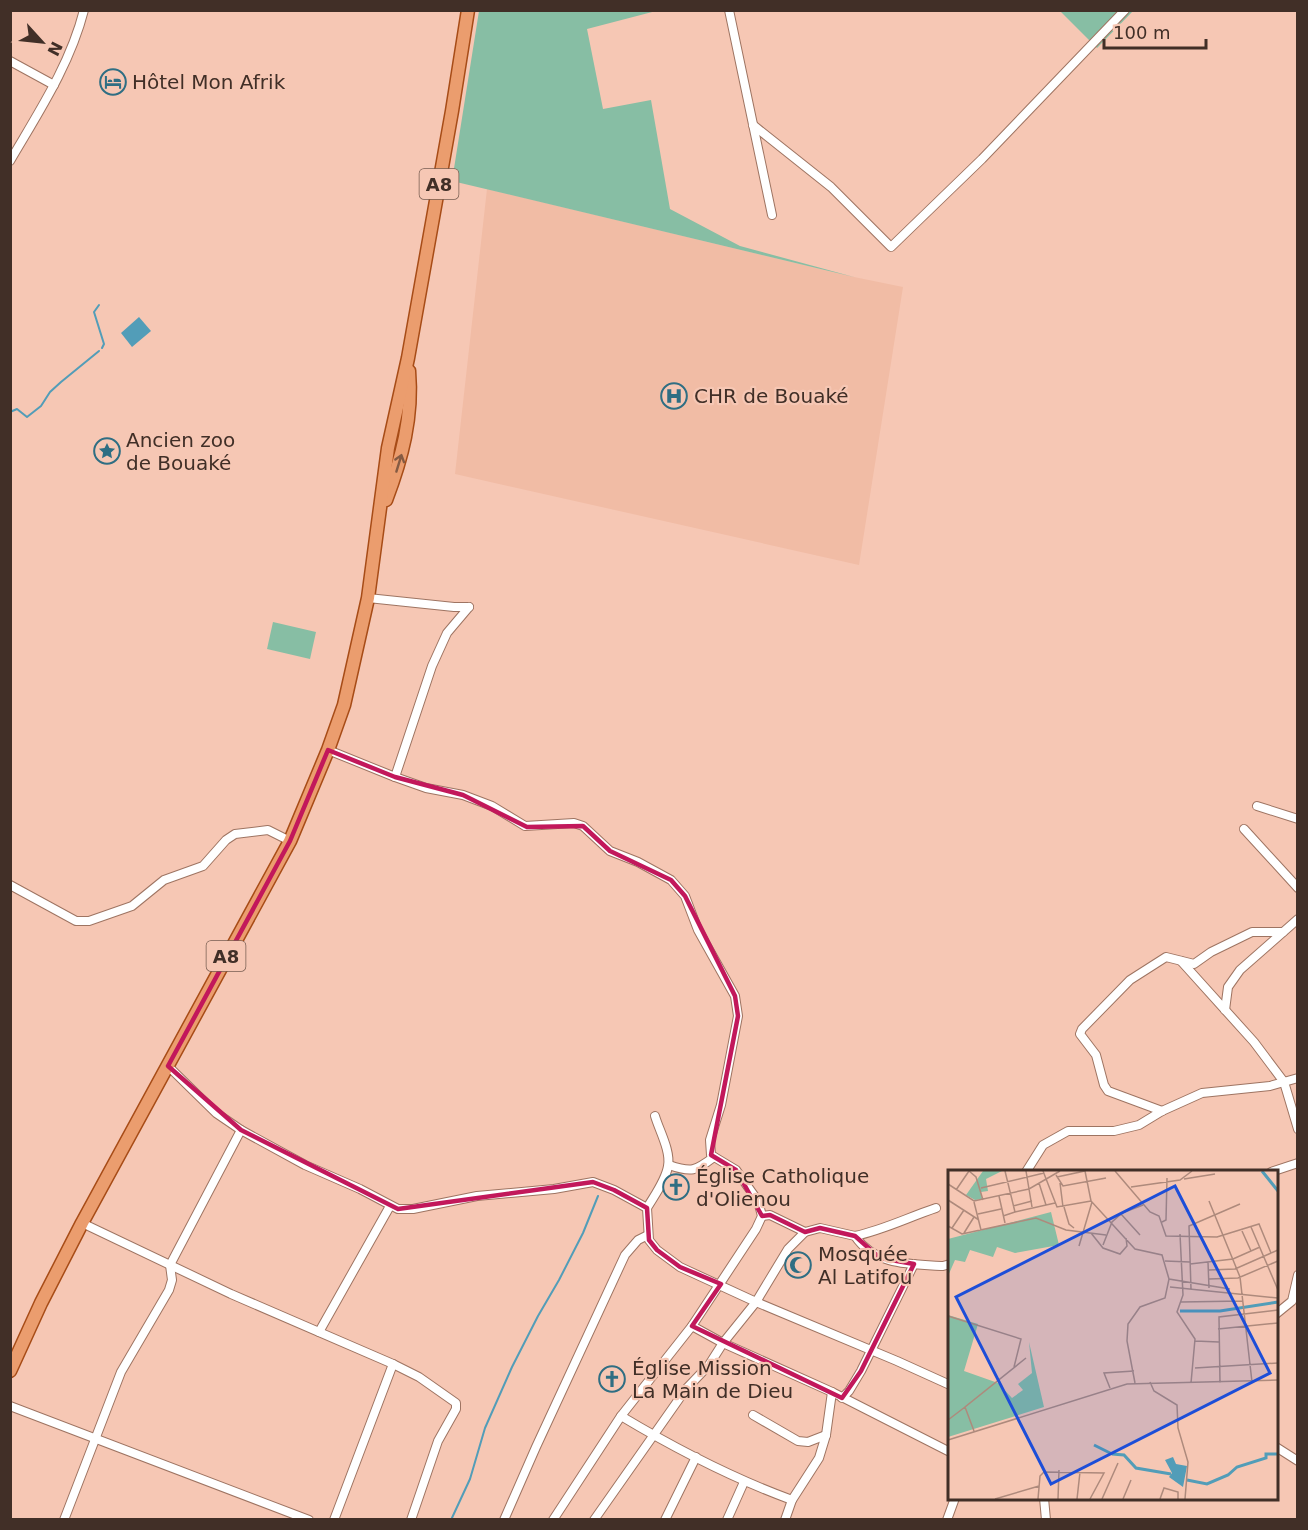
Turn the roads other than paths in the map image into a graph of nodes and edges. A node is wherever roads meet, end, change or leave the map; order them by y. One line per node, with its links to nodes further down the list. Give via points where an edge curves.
1 (84, 10): 6 (street)
2 (468, 10): 10 (main road, A8, via 408,358 388,448)
3 (729, 10): 7 (street)
4 (1125, 10): 7 (street, via 891,247 831,187)
5 (10, 61): 6 (street)
6 (54, 85): 8 (street)
7 (753, 125): 9 (street)
8 (10, 161)
9 (772, 215)
10 (369, 598): 11 (main road, A8, via 353,672); 12 (street, via 469,607 447,633 432,666)
11 (328, 750): 12 (street); 16 (main road, A8)
12 (395, 777): 30 (street, via 463,795 525,826 583,826 610,851 670,880 685,896 735,996 738,1016 722,1105 710,1140)
13 (1257, 806): 14 (street)
14 (1298, 819)
15 (1244, 829): 18 (street)
16 (290, 841): 17 (street, via 268,830 234,834 203,866 164,880 132,906 83,922); 23 (main road, A8)
17 (10, 885)
18 (1298, 888)
19 (1298, 919): 20 (street)
20 (1283, 932): 21 (street, via 1252,932 1194,964); 22 (street, via 1240,970 1228,987)
21 (1181, 961): 22 (street); 26 (street, via 1166,957 1130,980 1080,1034 1096,1055 1108,1091)
22 (1225, 1010): 25 (street)
23 (168, 1066): 29 (street, via 216,1113); 39 (main road, A8)
24 (1298, 1078): 25 (street)
25 (1284, 1082): 26 (street, via 1202,1094); 28 (street)
26 (1162, 1111): 33 (street, via 1139,1125 1114,1131 1068,1131 1043,1145)
27 (654, 1116): 32 (street)
28 (1298, 1129)
29 (241, 1130): 35 (street); 45 (street)
30 (714, 1157): 32 (street, via 687,1172); 38 (street, via 736,1170 758,1201)
31 (1298, 1162): 34 (street)
32 (669, 1166): 36 (street)
33 (1027, 1170)
34 (1276, 1170)
35 (390, 1206): 36 (street, via 412,1209 477,1196 554,1190 593,1182); 52 (street)
36 (647, 1208): 41 (street)
37 (936, 1208): 42 (street)
38 (762, 1216): 40 (street, via 770,1215); 47 (street)
39 (82, 1223): 45 (street); 56 (main road, A8)
40 (805, 1232): 42 (street, via 820,1228); 48 (street, via 788,1250)
41 (648, 1235): 47 (street, via 657,1250 680,1267); 78 (street, via 638,1240 625,1256)
42 (855, 1236): 43 (street, via 880,1258)
43 (914, 1264): 44 (street); 54 (street)
44 (948, 1264)
45 (170, 1265): 52 (street); 65 (street, via 169,1290 121,1372)
46 (1298, 1275): 49 (street)
47 (721, 1284): 48 (street); 51 (street)
48 (756, 1302): 53 (street); 54 (street)
49 (1295, 1304): 50 (street)
50 (1278, 1313)
51 (692, 1326): 53 (street); 62 (street)
52 (319, 1332): 55 (street)
53 (723, 1343): 58 (street); 64 (street)
54 (871, 1350): 57 (street); 59 (street)
55 (393, 1364): 76 (street); 77 (street, via 419,1377 457,1405 438,1441)
56 (10, 1371)
57 (948, 1384)
58 (832, 1392): 59 (street); 63 (street)
59 (842, 1398): 67 (street)
60 (10, 1406): 65 (street)
61 (753, 1415): 63 (street, via 798,1441 808,1442)
62 (621, 1416): 64 (street); 79 (street)
63 (826, 1435): 71 (street, via 819,1458)
64 (654, 1436): 68 (street); 80 (street)
65 (96, 1439): 74 (street); 75 (street)
66 (1278, 1448): 69 (street)
67 (948, 1451)
68 (696, 1457): 70 (street); 81 (street)
69 (1298, 1461)
70 (744, 1482): 71 (street); 82 (street)
71 (792, 1500): 83 (street)
72 (954, 1500): 84 (street)
73 (1044, 1500): 85 (street)
74 (63, 1520)
75 (309, 1520)
76 (334, 1520)
77 (411, 1520)
78 (504, 1520)
79 (553, 1520)
80 (594, 1520)
81 (665, 1520)
82 (727, 1520)
83 (785, 1520)
84 (947, 1520)
85 (1046, 1520)

